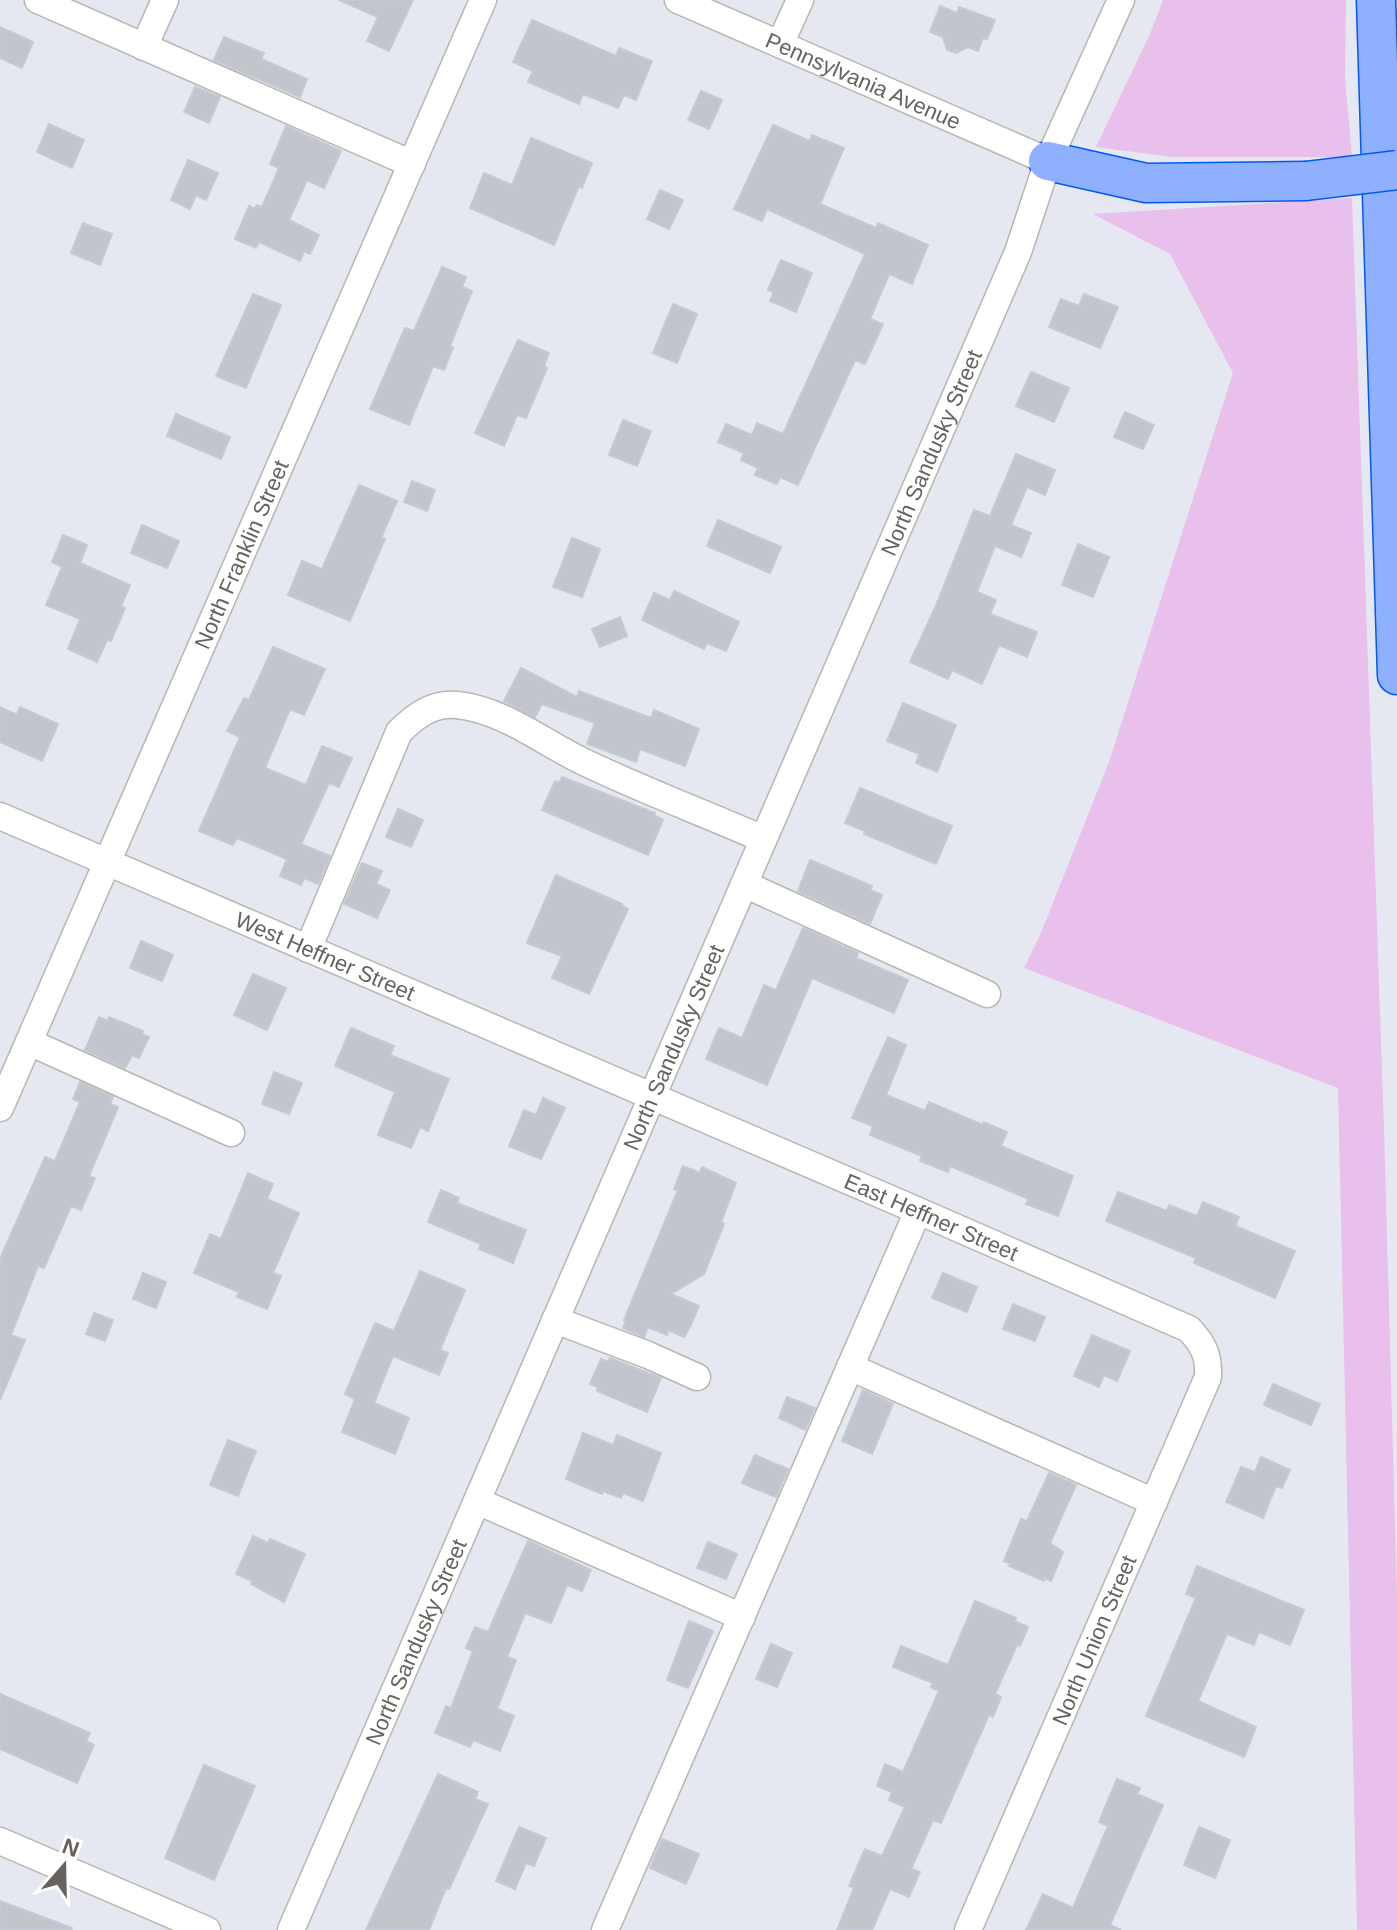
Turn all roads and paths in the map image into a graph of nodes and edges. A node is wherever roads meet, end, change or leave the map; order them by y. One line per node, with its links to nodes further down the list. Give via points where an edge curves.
1 (38, 0): 9 (street)
2 (165, 0): 9 (street)
3 (483, 0): 11 (street, North Franklin Street)
4 (678, 0): 8 (street, Pennsylvania Avenue)
5 (800, 0): 8 (street)
6 (1121, 0): 10 (street, North Sandusky Street)
7 (1376, 0): 13 (highway)
8 (780, 44): 10 (street, Pennsylvania Avenue)
9 (144, 47): 11 (street)
10 (1048, 161): 12 (highway, bridge, via 1146,183 1306,181); 15 (street, North Sandusky Street, via 1018,252)
11 (412, 164): 16 (street, North Franklin Street)
12 (1397, 170)
13 (1397, 675)
14 (0, 816): 16 (street, West Heffner Street)
15 (763, 839): 17 (street, North Sandusky Street); 18 (street, via 584,762 488,711 440,706 415,715 399,732)
16 (107, 862): 18 (street, West Heffner Street); 20 (street, North Franklin Street)
17 (744, 884): 19 (street); 21 (street, North Sandusky Street)
18 (308, 949): 21 (street, West Heffner Street)
19 (987, 994)
20 (29, 1042): 22 (street, North Franklin Street); 23 (street)
21 (652, 1097): 24 (street, East Heffner Street); 25 (street, North Sandusky Street)
22 (0, 1108)
23 (231, 1133)
24 (918, 1211): 26 (street, East Heffner Street, via 1189,1329); 27 (street)
25 (555, 1320): 28 (street); 29 (street, North Sandusky Street)
26 (1204, 1347): 30 (street, North Union Street, via 1208,1377)
27 (850, 1367): 30 (street); 31 (street)
28 (697, 1377)
29 (477, 1501): 31 (street); 34 (street, North Sandusky Street)
30 (1154, 1502): 36 (street, North Union Street)
31 (742, 1617): 35 (street)
32 (0, 1841): 33 (street)
33 (207, 1930)
34 (291, 1930)
35 (605, 1930)
36 (968, 1930)

